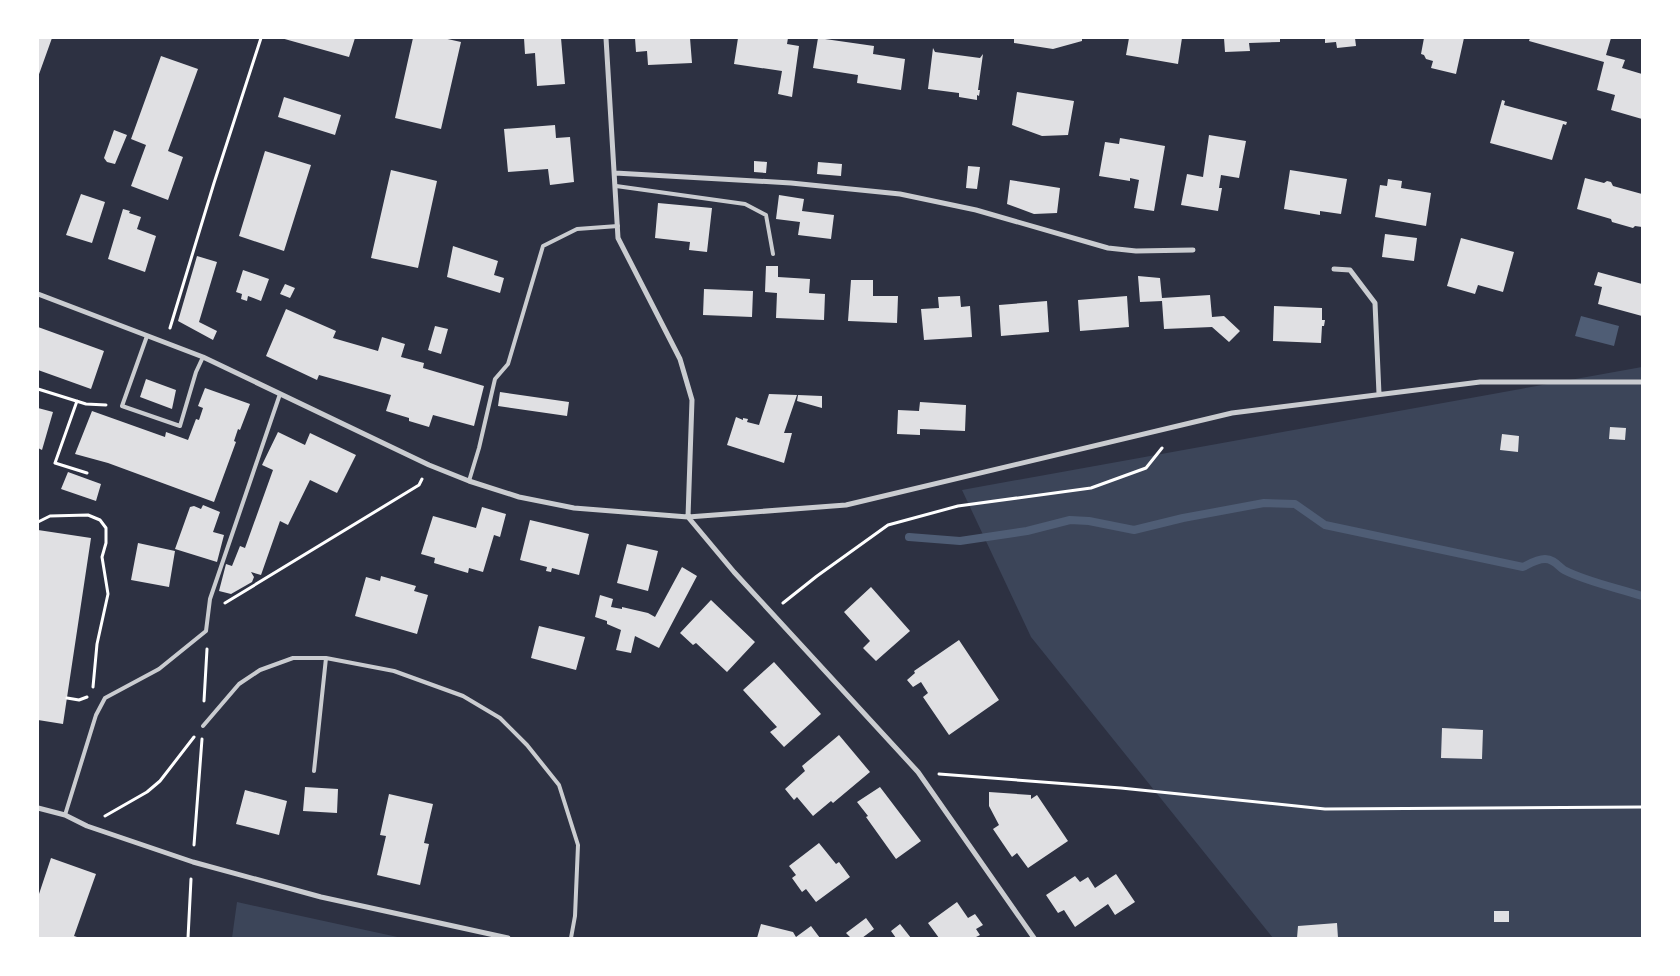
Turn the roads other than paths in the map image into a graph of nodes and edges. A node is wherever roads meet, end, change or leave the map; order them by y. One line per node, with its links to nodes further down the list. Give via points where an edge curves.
1 (606, 38): 2 (street)
2 (615, 173): 3 (street); 5 (street, via 791,183 900,194 976,210 1108,248)
3 (616, 186): 4 (street); 6 (lane, via 745,204 766,215)
4 (618, 226): 14 (lane, via 577,229 543,246 508,364 495,379); 15 (street, via 618,238 680,359 692,400)
5 (1193, 250)
6 (773, 254)
7 (1334, 269): 13 (street, via 1350,270 1375,303)
8 (38, 294): 9 (street)
9 (147, 336): 10 (street); 10 (lane, via 122,406 180,426)
10 (203, 357): 12 (street)
11 (1642, 382): 13 (street, via 1480,382)
12 (280, 394): 14 (street, via 429,465); 20 (lane, via 210,599 206,631 159,669 104,698)
13 (1378, 394): 15 (street, via 1232,413 846,505)
14 (469, 480): 15 (street, via 519,497 574,508)
15 (688, 517): 23 (street, via 734,572 918,772)
16 (326, 658): 17 (lane, via 293,658 260,670 239,684); 18 (lane); 22 (lane, via 394,671 463,696 500,718 527,745 559,785 578,845)
17 (203, 726)
18 (314, 770)
19 (38, 808): 20 (street)
20 (65, 815): 21 (street, via 87,826 193,862 321,897)
21 (508, 938)
22 (571, 938)
23 (1034, 938)

